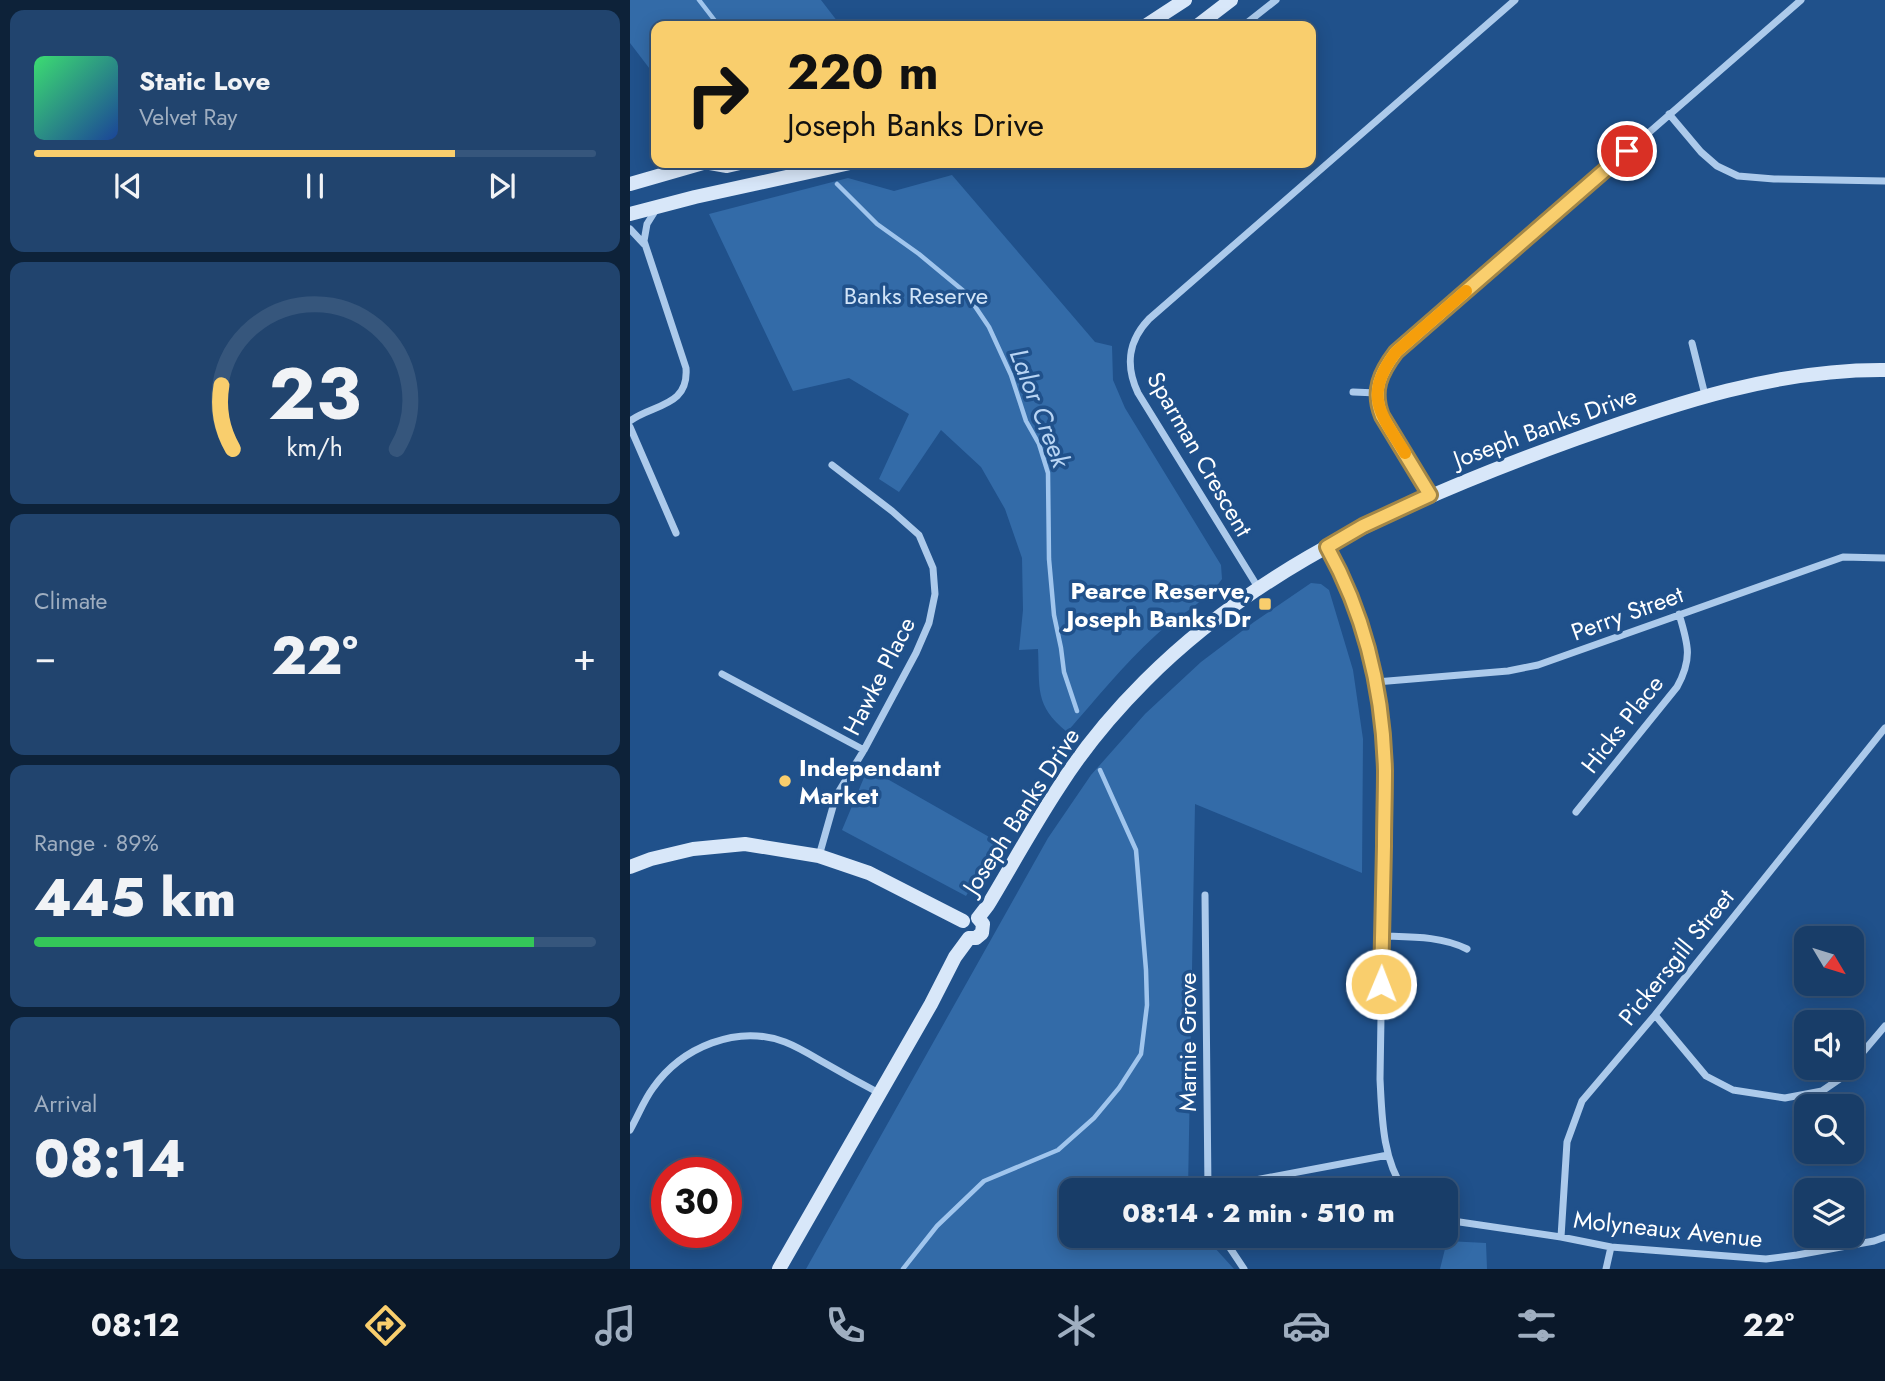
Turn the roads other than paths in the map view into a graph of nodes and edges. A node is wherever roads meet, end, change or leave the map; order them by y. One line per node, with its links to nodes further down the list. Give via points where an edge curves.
1 (1185, 0): 6 (street)
2 (1231, 0): 7 (street)
3 (1276, 0): 8 (street)
4 (1515, 0): 31 (street, Sparman Crescent, via 1149,319 1133,340 1130,364 1138,393)
5 (1801, 0): 9 (street)
6 (1153, 21)
7 (1204, 21)
8 (1249, 21)
9 (1669, 114): 14 (street, via 1701,152 1738,176); 23 (street, via 1396,352 1386,365)
10 (686, 168): 15 (street)
11 (802, 168): 13 (street)
12 (829, 168): 13 (street)
13 (795, 176): 16 (street)
14 (1885, 181)
15 (630, 184)
16 (659, 206): 17 (street); 19 (street, via 647,224)
17 (630, 214)
18 (630, 229): 19 (street)
19 (645, 245): 25 (street, via 687,379 673,400)
20 (1692, 343): 24 (street)
21 (1885, 370): 24 (street, Joseph Banks Drive, via 1783,379)
22 (1353, 393): 23 (street)
23 (1377, 393): 27 (street, via 1382,416)
24 (1705, 395): 27 (street, Joseph Banks Drive)
25 (630, 424): 28 (street)
26 (832, 465): 36 (street, Hawke Place, via 919,535 933,568 935,594 929,623)
27 (1430, 495): 29 (street, Joseph Banks Drive)
28 (676, 533)
29 (1327, 547): 31 (street, Joseph Banks Drive); 34 (street, via 1351,593)
30 (1885, 558): 32 (street, Perry Street, via 1843,558)
31 (1259, 589): 41 (street, Joseph Banks Drive, via 1169,659 1100,732 1060,785)
32 (1679, 614): 34 (street, Perry Street, via 1538,665); 37 (street, Hicks Place, via 1688,645 1685,673)
33 (722, 674): 36 (street)
34 (1376, 682): 43 (street, via 1385,769)
35 (1885, 728): 46 (street, Pickersgill Street)
36 (864, 750): 38 (street, Hawke Place, via 836,796)
37 (1576, 812)
38 (819, 856): 39 (street, via 745,844 693,849); 42 (street, via 869,873)
39 (630, 867)
40 (1205, 895): 53 (street, Marnie Grove)
41 (978, 918): 42 (street); 44 (street, via 982,933)
42 (963, 921): 44 (street, via 962,933)
43 (1382, 936): 45 (street, via 1432,938); 52 (street, via 1380,1079)
44 (969, 937): 50 (street)
45 (1467, 949)
46 (1655, 1015): 49 (street, via 1706,1076 1733,1090 1785,1098 1822,1091); 57 (street, Pickersgill Street, via 1582,1101 1567,1142)
47 (1885, 1026): 48 (street)
48 (1864, 1051)
49 (1838, 1080)
50 (880, 1093): 51 (street, via 784,1042 741,1036 716,1041 680,1059 652,1089); 62 (street)
51 (630, 1130)
52 (1388, 1155): 54 (street, Marnie Grove); 55 (street)
53 (1208, 1178)
54 (1270, 1178)
55 (1399, 1178)
56 (1458, 1222): 57 (street, Molyneaux Avenue)
57 (1560, 1237): 59 (street, Molyneaux Avenue)
58 (1885, 1237): 61 (street, Molyneaux Avenue, via 1797,1255)
59 (1611, 1247): 61 (street, Molyneaux Avenue); 64 (street)
60 (1230, 1248): 63 (street)
61 (1755, 1258): 65 (street)
62 (779, 1269)
63 (1244, 1269)
64 (1606, 1269)
65 (1755, 1269)

